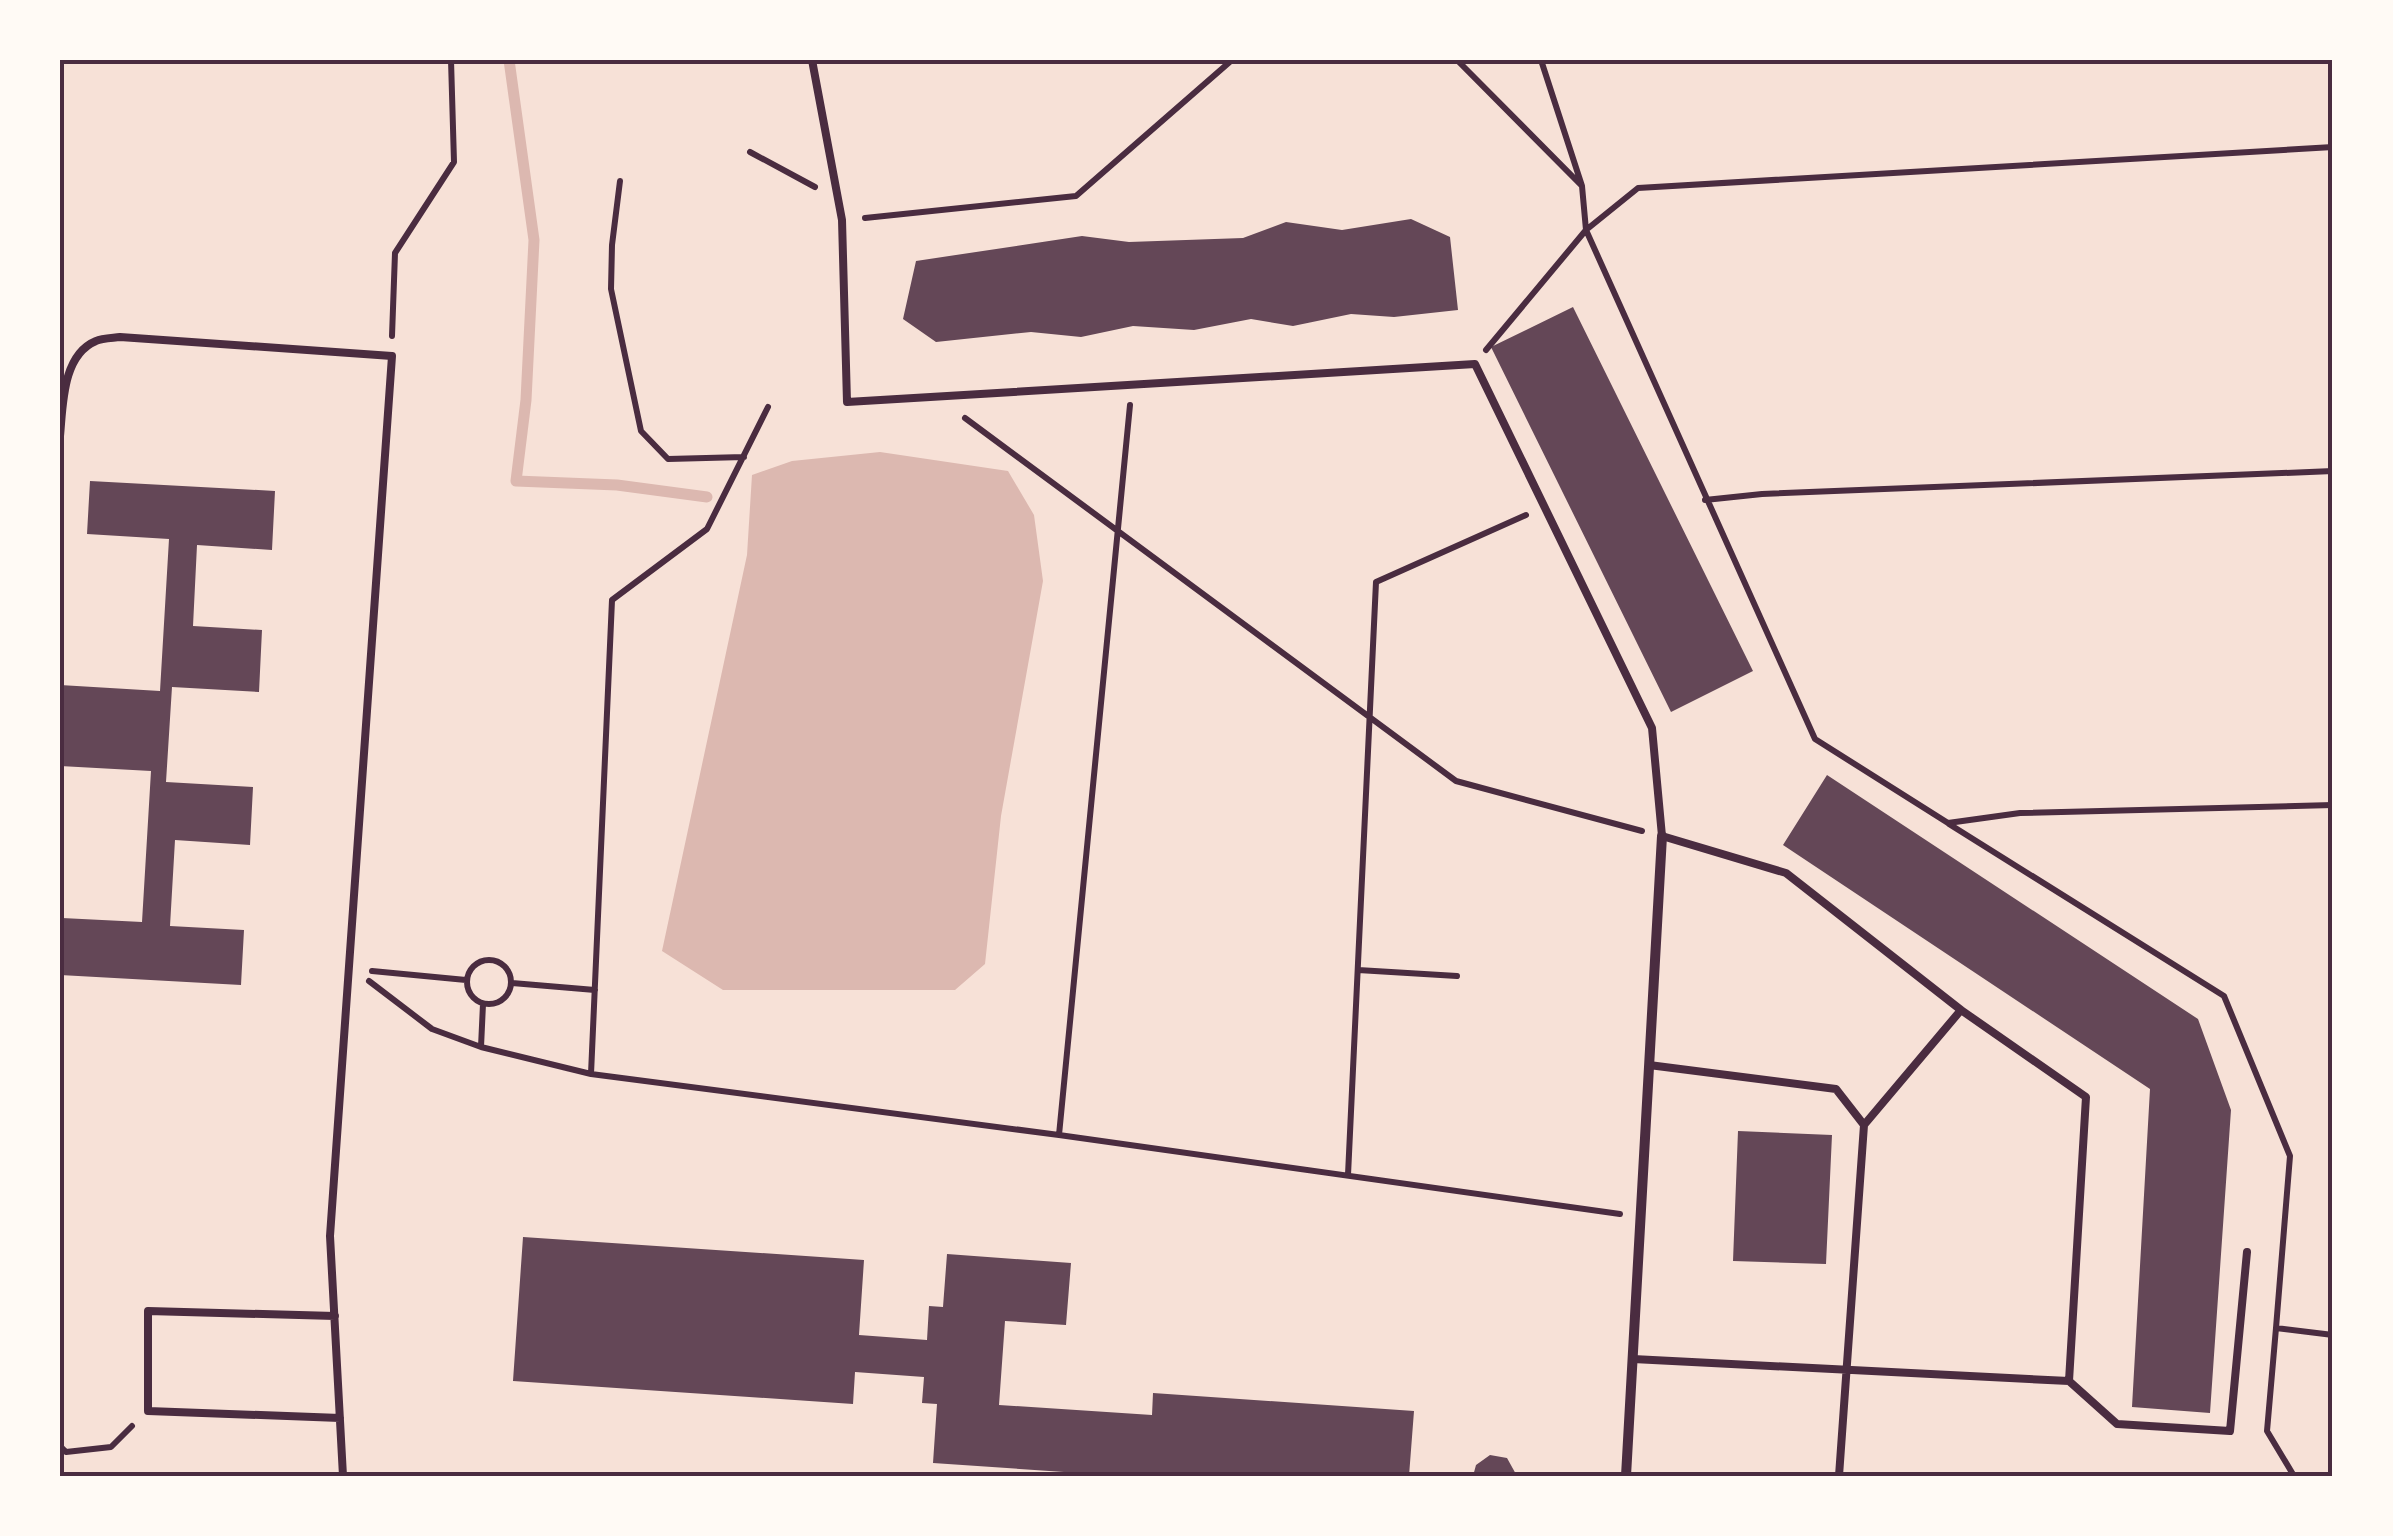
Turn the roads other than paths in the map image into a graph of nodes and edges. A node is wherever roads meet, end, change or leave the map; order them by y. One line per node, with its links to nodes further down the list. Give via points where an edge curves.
1 (812, 60): 3 (lane, via 842,220 847,402 1475,364 1652,728)
2 (60, 436): 8 (lane, via 75,358 94,341 120,337 392,356 330,1236)
3 (1662, 836): 4 (lane, via 1786,873); 5 (street)
4 (1962, 1010): 6 (lane); 11 (lane, via 2086,1096)
5 (1649, 1065): 6 (lane, via 1836,1089); 9 (street)
6 (1864, 1125): 10 (lane)
7 (2247, 1252): 11 (lane, via 2230,1432 2117,1424)
8 (334, 1316): 12 (lane); 12 (lane, via 148,1311 148,1411)
9 (1633, 1359): 10 (lane); 14 (street)
10 (1846, 1371): 11 (lane); 15 (lane)
11 (2069, 1381)
12 (340, 1418): 13 (lane)
13 (343, 1476)
14 (1626, 1476)
15 (1839, 1476)

